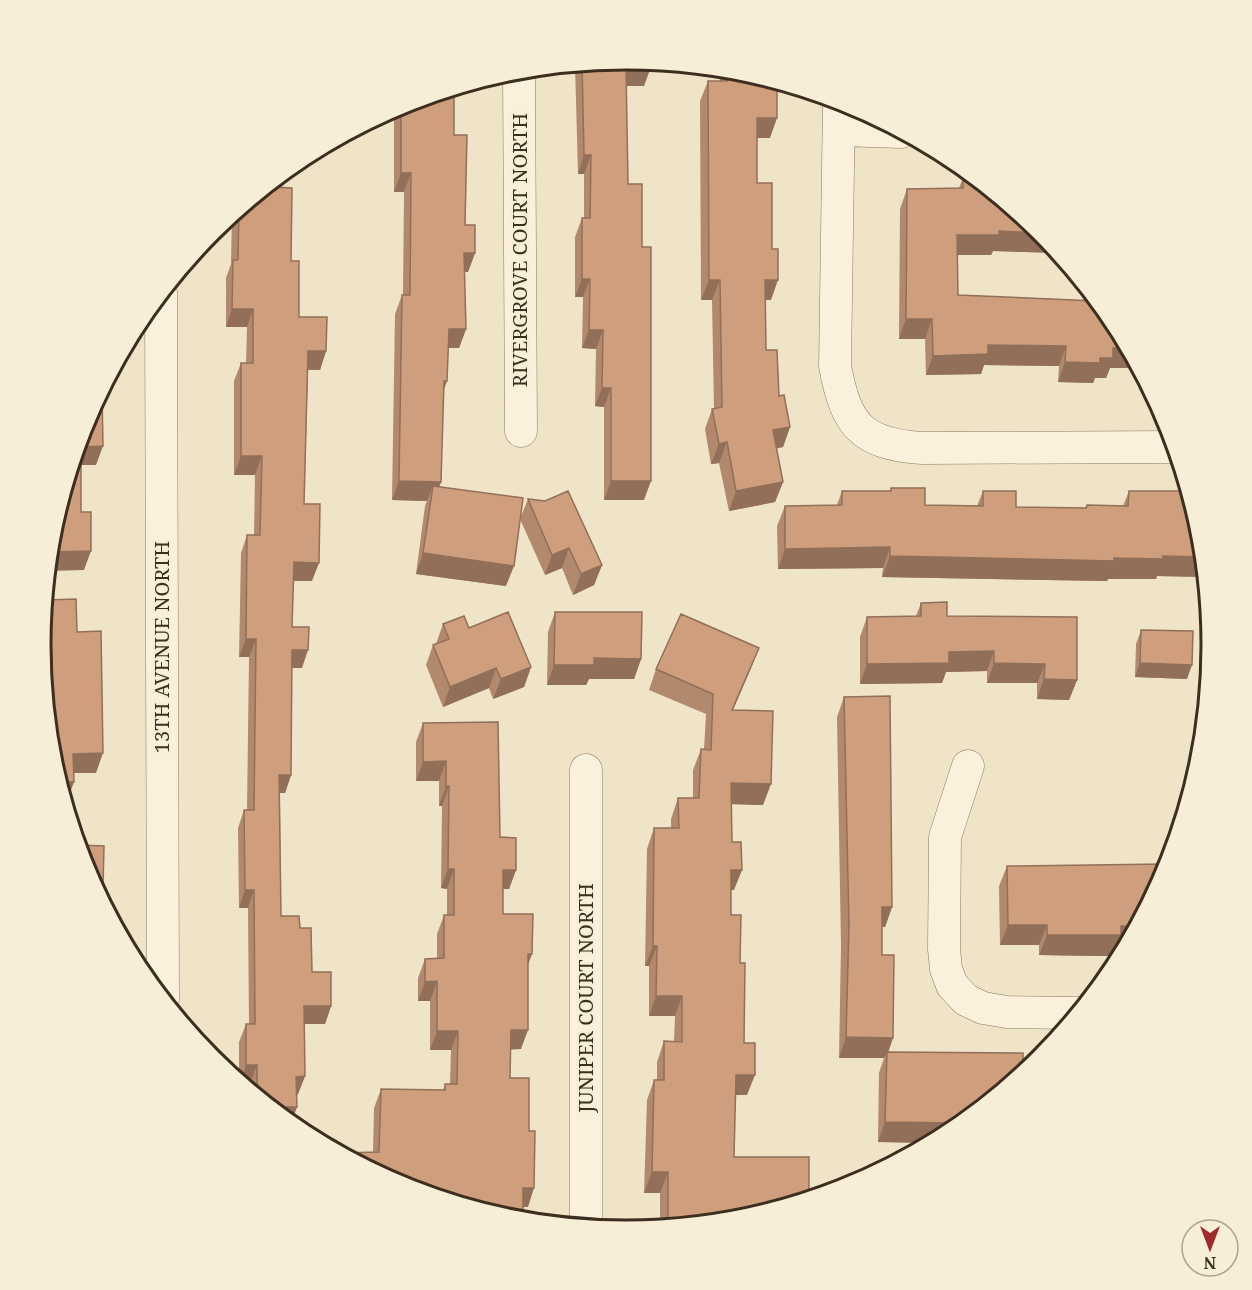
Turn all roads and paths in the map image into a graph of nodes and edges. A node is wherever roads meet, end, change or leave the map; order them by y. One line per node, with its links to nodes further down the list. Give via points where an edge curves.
1 (519, 80): 5 (street, RIVERGROVE COURT NORTH)
2 (840, 116): 3 (street); 6 (street, via 835,366 841,401 860,430 891,446 922,448)
3 (866, 123)
4 (161, 308): 9 (street, 13TH AVENUE NORTH)
5 (520, 431)
6 (1165, 447)
7 (968, 766): 10 (street, via 945,837 944,949 952,985 966,1000 983,1008)
8 (586, 770): 11 (street, JUNIPER COURT NORTH)
9 (163, 985)
10 (1067, 1013)
11 (586, 1219)

